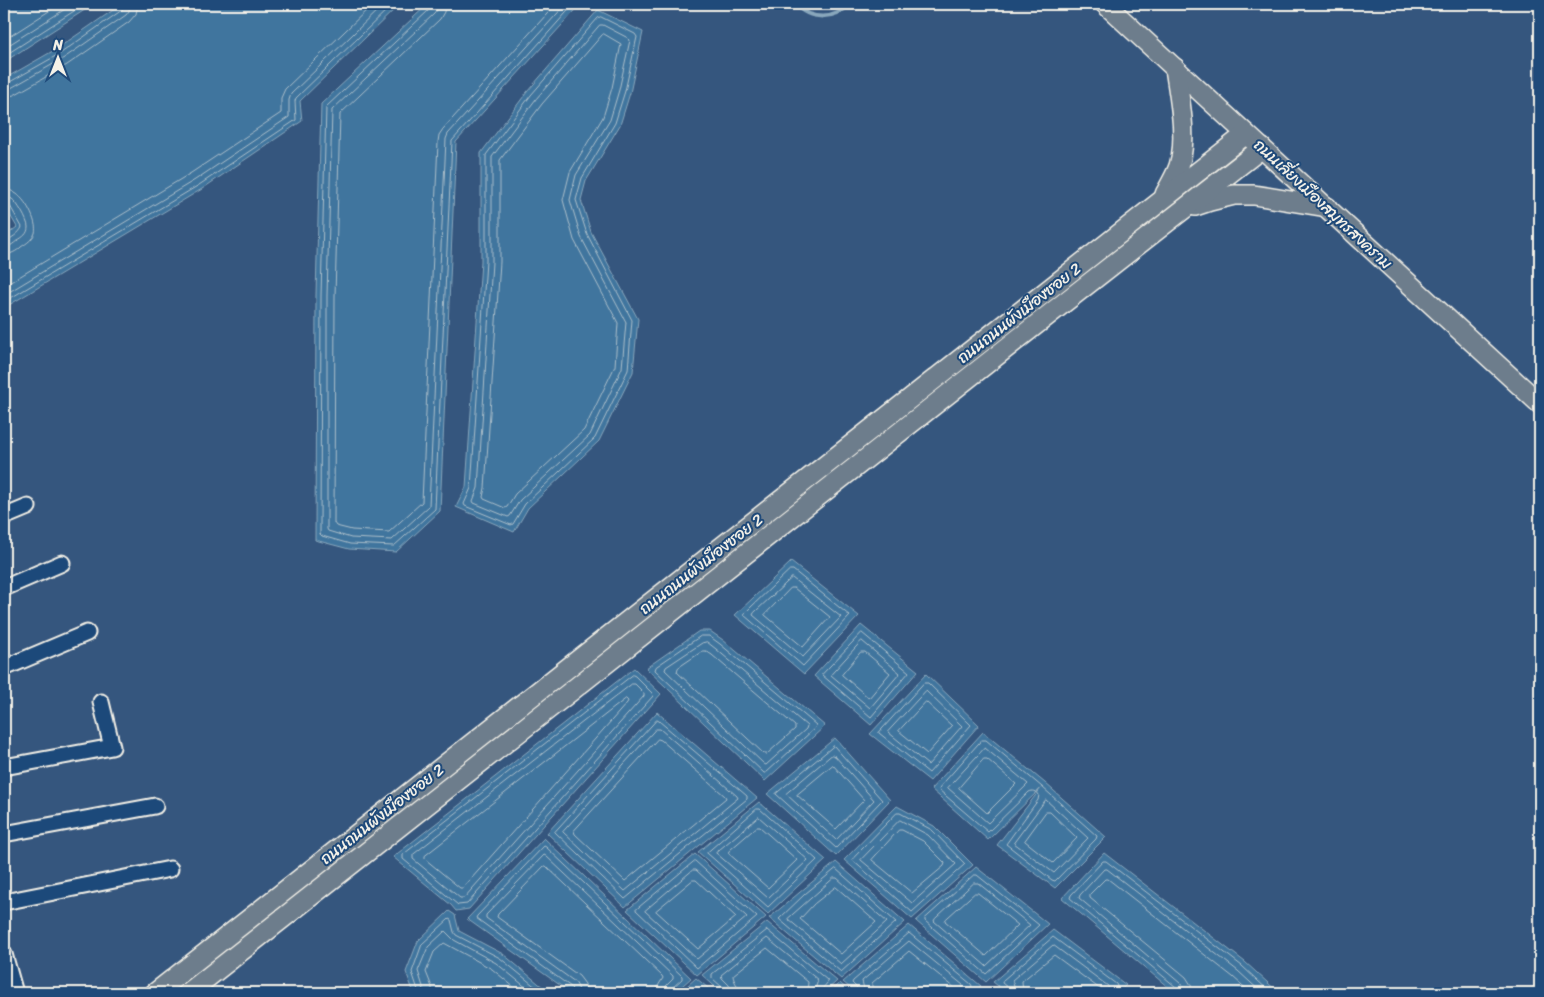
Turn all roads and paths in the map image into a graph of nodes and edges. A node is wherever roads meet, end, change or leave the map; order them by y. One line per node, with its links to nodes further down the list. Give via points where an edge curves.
1 (1105, 4): 2 (main road, ถนนเลี่ยงเมืองสมุทรสงคราม)
2 (1175, 68): 3 (main road, ถนนเลี่ยงเมืองสมุทรสงคราม); 5 (main road, via 1182,148 1179,166)
3 (1246, 134): 4 (main road, ถนนเลี่ยงเมืองสมุทรสงคราม); 5 (main road, ถนนถนนผังเมืองซอย 2)
4 (1262, 148): 6 (main road, ถนนเลี่ยงเมืองสมุทรสงคราม); 7 (main road, ถนนถนนผังเมืองซอย 2)
5 (1163, 200): 8 (main road, ถนนถนนผังเมืองซอย 2)
6 (1326, 207): 7 (main road, via 1254,195 1234,195); 10 (main road, ถนนเลี่ยงเมืองสมุทรสงคราม)
7 (1181, 212): 9 (main road, ถนนถนนผังเมืองซอย 2)
8 (1128, 227): 9 (main road); 25 (main road, ถนนถนนผังเมืองซอย 2)
9 (1140, 244): 26 (main road, ถนนถนนผังเมืองซอย 2)
10 (1540, 404)
11 (28, 507): 12 (street)
12 (4, 517)
13 (62, 563): 14 (street)
14 (4, 588)
15 (87, 633): 16 (street)
16 (4, 668)
17 (102, 702): 18 (street, via 112,747)
18 (4, 767)
19 (155, 806): 20 (street)
20 (4, 834)
21 (170, 869): 22 (street)
22 (4, 902)
23 (5, 962): 24 (street)
24 (15, 993)
25 (155, 993)
26 (188, 993)

